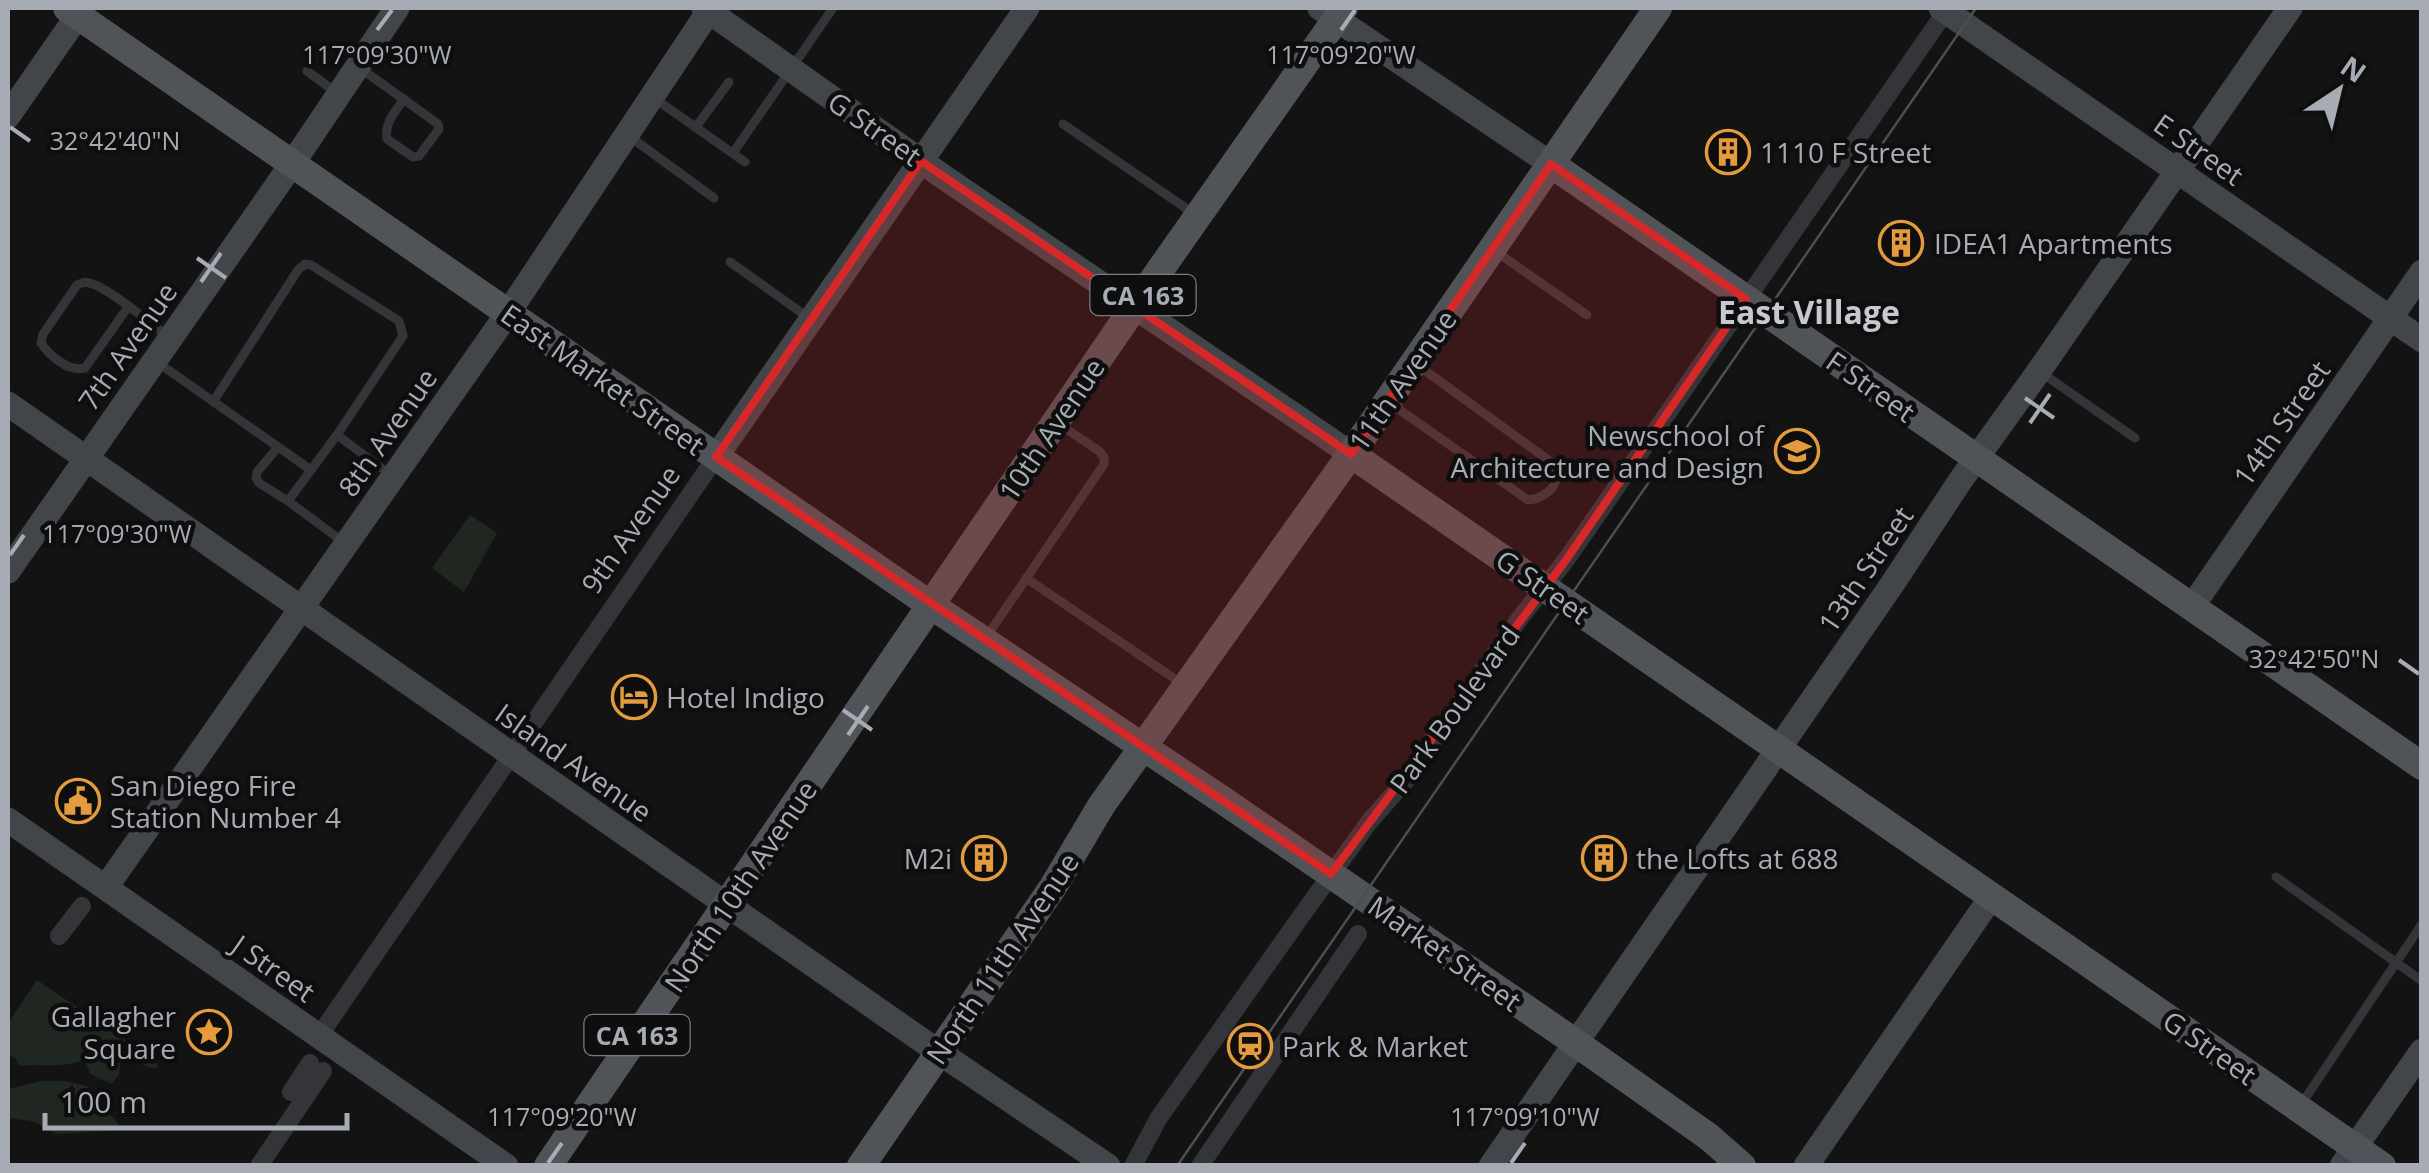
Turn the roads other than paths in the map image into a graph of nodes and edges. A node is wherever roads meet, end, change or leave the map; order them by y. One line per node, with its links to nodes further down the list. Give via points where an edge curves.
1 (397, 8): 10 (street, 7th Avenue)
2 (833, 8): 11 (lane)
3 (1027, 8): 22 (street, 9th Avenue)
4 (1658, 8): 25 (main road, 11th Avenue)
5 (1945, 8): 26 (street, E Street); 32 (street, Park Boulevard)
6 (2290, 8): 26 (street, 13th Street)
7 (708, 9): 11 (street, G Street); 15 (street, 8th Avenue)
8 (76, 10): 17 (street); 24 (main road, East Market Street)
9 (1333, 11): 25 (street, F Street); 28 (main road, 10th Avenue / CA 163)
10 (358, 66): 14 (street, 7th Avenue); 16 (lane)
11 (791, 69): 21 (lane); 22 (street, G Street)
12 (307, 71): 14 (lane)
13 (730, 82): 19 (lane)
14 (339, 94): 24 (street, 7th Avenue)
15 (652, 97): 19 (lane); 20 (street, 8th Avenue)
16 (404, 99): 16 (lane, via 438,124 419,156 387,139 390,118)
17 (8, 116)
18 (1063, 124): 28 (lane)
19 (696, 127): 21 (lane)
20 (626, 134): 27 (lane); 35 (street, 8th Avenue)
21 (733, 153): 23 (lane)
22 (921, 161): 34 (street, G Street); 38 (street, 9th Avenue)
23 (745, 162)
24 (292, 164): 35 (main road, East Market Street); 39 (street, 7th Avenue)
25 (1551, 164): 29 (main road, 11th Avenue); 32 (main road, F Street)
26 (2178, 171): 37 (street, E Street); 43 (street, 13th Street)
27 (714, 198)
28 (1197, 217): 34 (main road, 10th Avenue / CA 163)
29 (1492, 250): 36 (lane); 42 (main road, 11th Avenue)
30 (730, 262): 38 (lane)
31 (2422, 272): 37 (street, 14th Street)
32 (1746, 299): 54 (main road, F Street); 61 (street, Park Boulevard)
33 (128, 307): 33 (lane, via 84,282 41,343 68,366 85,368); 39 (lane)
34 (1134, 307): 47 (main road, 10th Avenue / CA 163); 51 (street, G Street)
35 (508, 313): 52 (main road, East Market Street); 56 (street, 8th Avenue)
36 (1587, 315)
37 (2390, 318): 40 (street, E Street); 63 (street, 14th Street)
38 (811, 320): 52 (street, 9th Avenue)
39 (170, 338): 41 (street, 7th Avenue)
40 (2422, 340)
41 (154, 361): 45 (lane); 53 (street, 7th Avenue)
42 (1414, 362): 44 (main road, 11th Avenue); 44 (lane, via 1551,462 1558,478 1548,494 1528,500)
43 (2040, 371): 49 (lane); 54 (street, 13th Street)
44 (1388, 401): 51 (main road, 11th Avenue)
45 (213, 402): 48 (lane, via 298,270 311,265 402,328); 50 (lane)
46 (8, 404): 53 (street, Island Avenue)
47 (1056, 422): 60 (lane, via 1099,451 1104,464); 62 (main road, 10th Avenue / CA 163)
48 (338, 435): 55 (lane); 56 (lane)
49 (2135, 438)
50 (278, 447): 55 (lane); 57 (lane, via 256,478)
51 (1351, 454): 61 (main road, G Street); 66 (main road, 11th Avenue)
52 (716, 457): 62 (main road, East Market Street); 69 (street, 9th Avenue)
53 (85, 459): 59 (street, 7th Avenue); 64 (street, Island Avenue)
54 (1977, 459): 63 (main road, F Street); 68 (street, 13th Street)
55 (311, 470): 57 (lane)
56 (393, 477): 58 (street, 8th Avenue)
57 (288, 501): 58 (lane)
58 (346, 544): 64 (street, 8th Avenue)
59 (8, 571)
60 (1026, 578): 65 (lane); 66 (lane)
61 (1544, 587): 68 (main road, G Street); 72 (street, Park Boulevard)
62 (932, 606): 65 (main road, East Market Street); 76 (main road, North 10th Avenue / CA 163)
63 (2191, 608): 70 (main road, F Street)
64 (300, 609): 69 (street, Island Avenue); 74 (street, 8th Avenue)
65 (983, 641): 67 (main road, East Market Street)
66 (1186, 686): 67 (main road, 11th Avenue)
67 (1142, 748): 72 (main road, Market Street); 86 (main road, North 11th Avenue)
68 (1778, 749): 75 (main road, G Street); 84 (street, 13th Street)
69 (511, 754): 76 (street, Island Avenue); 83 (street, 9th Avenue)
70 (2422, 766)
71 (8, 820): 74 (street, J Street)
72 (1331, 874): 84 (main road, Market Street); 95 (street, Park Boulevard, via 1158,1120)
73 (2276, 877): 81 (lane)
74 (106, 887): 83 (street, J Street)
75 (1992, 896): 88 (main road, G Street); 99 (street)
76 (726, 904): 86 (street, Island Avenue); 92 (main road, North 10th Avenue / CA 163)
77 (82, 906): 80 (street)
78 (2422, 924): 81 (lane)
79 (1358, 934): 96 (street)
80 (59, 936)
81 (2395, 962): 82 (lane); 88 (lane)
82 (2422, 980)
83 (319, 1036): 91 (street, J Street)
84 (1576, 1043): 97 (street, 13th Street); 98 (main road, Market Street)
85 (2422, 1050): 89 (street)
86 (940, 1052): 93 (main road, North 11th Avenue); 94 (street, Island Avenue)
87 (291, 1092): 90 (street, via 317,1067)
88 (2298, 1108): 89 (main road, G Street)
89 (2349, 1156): 100 (main road, G Street)
90 (259, 1166)
91 (506, 1166)
92 (548, 1166)
93 (861, 1166)
94 (1108, 1166)
95 (1133, 1166)
96 (1200, 1166)
97 (1491, 1166)
98 (1742, 1166)
99 (1806, 1166)
100 (2382, 1166)

